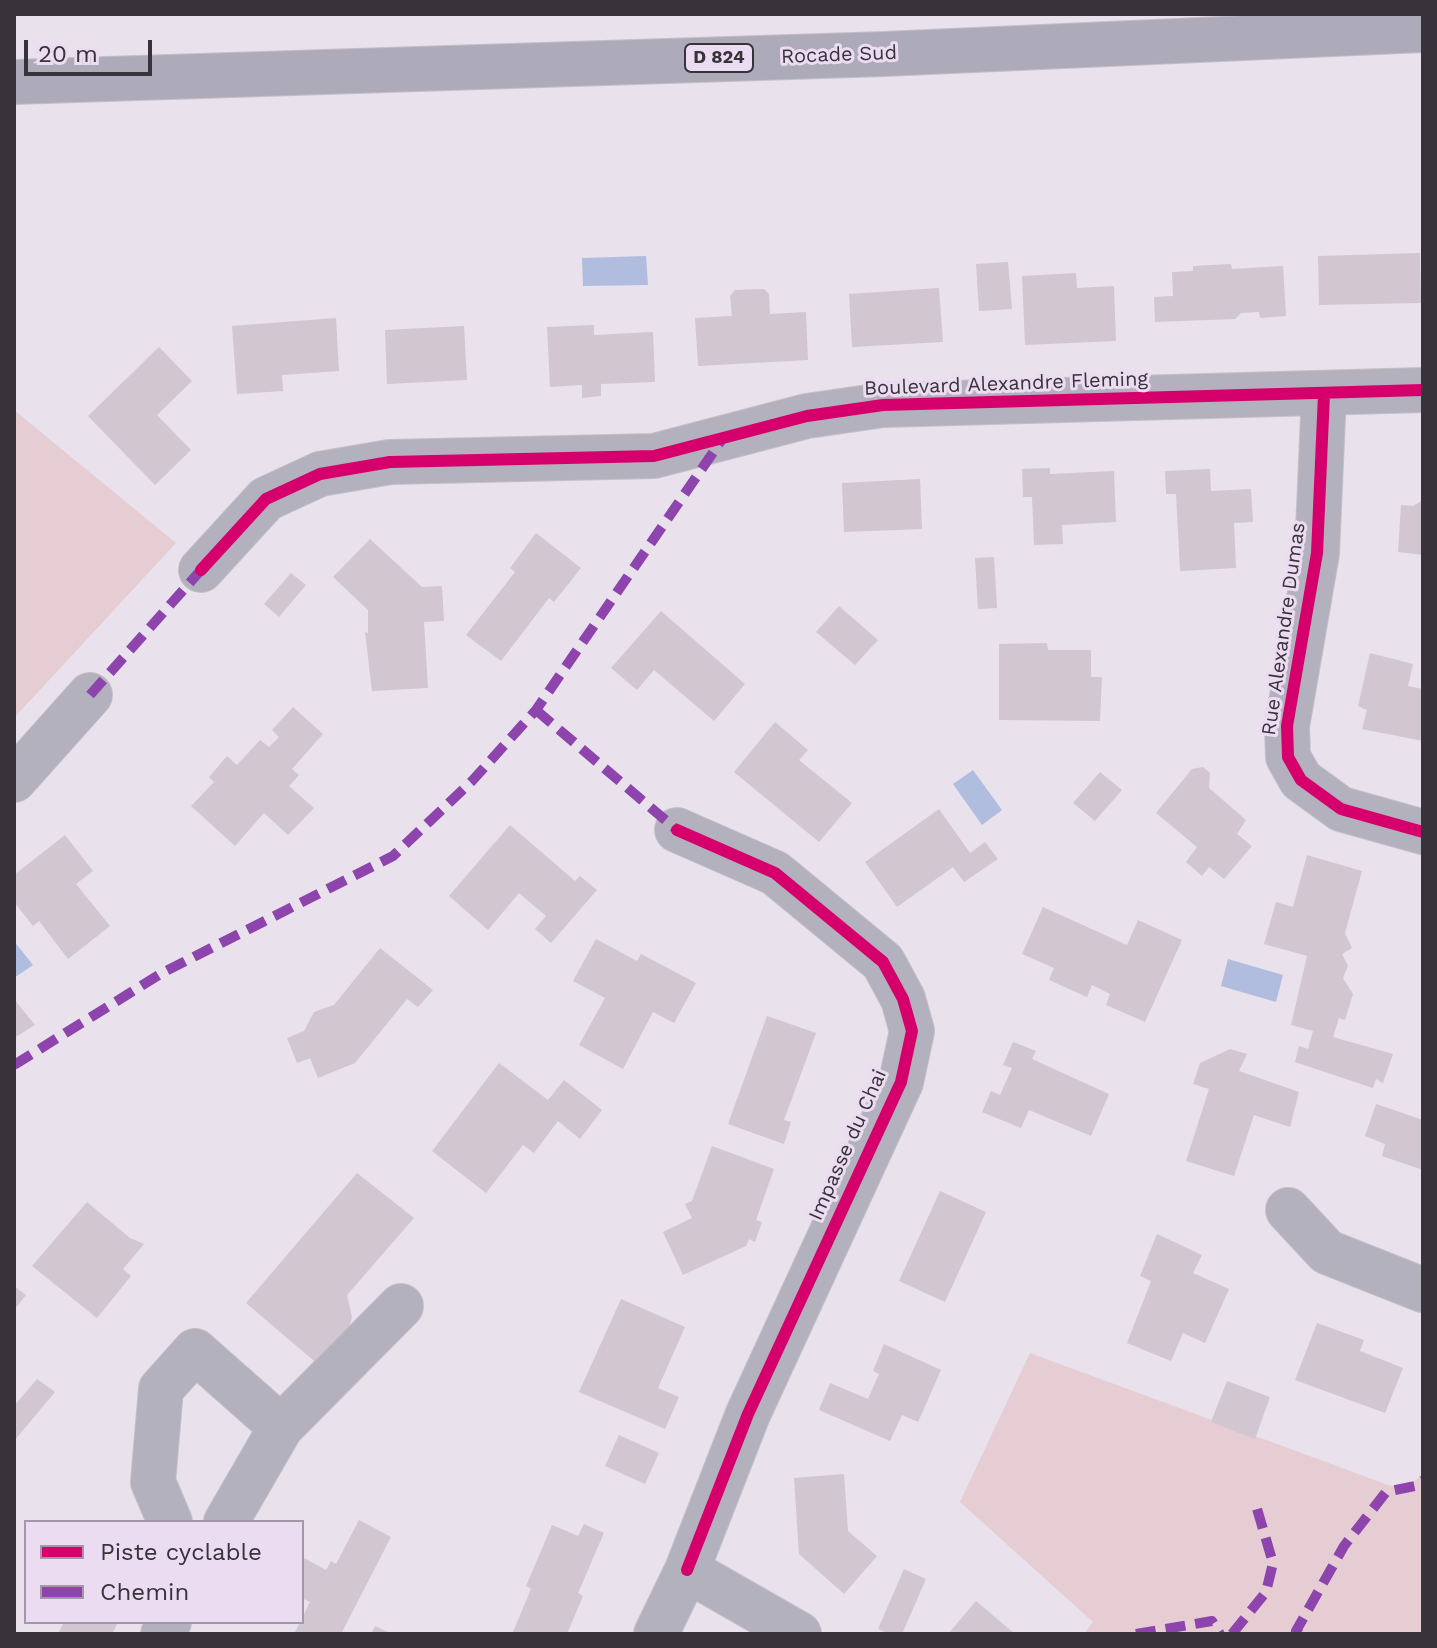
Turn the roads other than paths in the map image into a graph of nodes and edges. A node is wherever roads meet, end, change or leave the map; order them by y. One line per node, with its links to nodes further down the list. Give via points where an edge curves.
1 (1423, 30): 2 (main road, Rocade Sud / D 824, via 884,54)
2 (14, 82)
3 (1423, 390): 4 (street, Boulevard Alexandre Fleming)
4 (1324, 394): 5 (street, Boulevard Alexandre Fleming, via 883,405 807,416 654,456 390,462 320,474 266,499); 9 (street, Rue Alexandre Dumas, via 1317,553 1287,726 1288,757 1301,780 1341,809)
5 (201, 570)
6 (90, 695): 7 (street)
7 (14, 780)
8 (677, 830): 16 (street, Impasse du Chai, via 775,873 883,962 903,999 912,1031 901,1082 748,1414)
9 (1423, 832)
10 (1288, 1210): 11 (street, via 1327,1252)
11 (1423, 1290)
12 (401, 1306): 13 (street)
13 (281, 1427): 14 (street, via 195,1351 161,1389 153,1482); 15 (street)
14 (169, 1520)
15 (227, 1520)
16 (687, 1570): 17 (street, Impasse du Chai); 18 (street)
17 (656, 1634)
18 (799, 1634)

